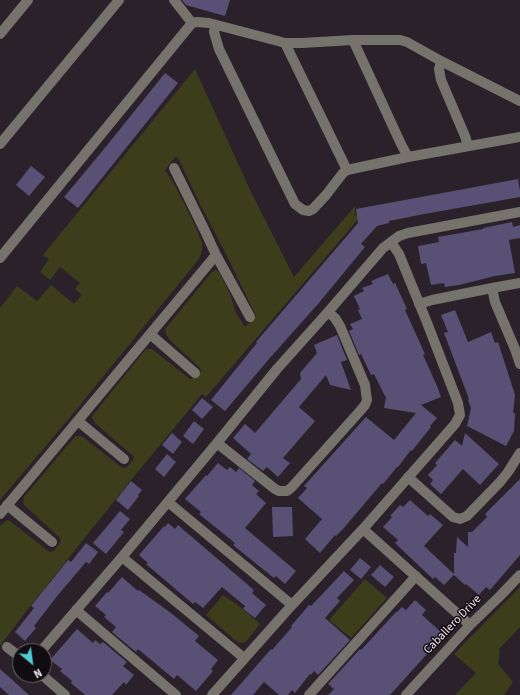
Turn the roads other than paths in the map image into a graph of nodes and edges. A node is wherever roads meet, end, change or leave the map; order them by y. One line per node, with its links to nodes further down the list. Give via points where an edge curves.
1 (28, 0): 6 (street)
2 (119, 0): 12 (street)
3 (174, 0): 4 (street)
4 (192, 23): 5 (street); 20 (street)
5 (215, 25): 8 (street); 16 (street, via 214,32 219,49 295,204 303,210 313,209)
6 (0, 34)
7 (353, 40): 8 (street); 9 (street, via 400,40); 14 (street)
8 (285, 42): 16 (street)
9 (441, 61): 10 (street); 13 (street, via 439,69 442,80)
10 (520, 102)
11 (520, 137): 13 (street)
12 (0, 144)
13 (468, 146): 14 (street)
14 (408, 157): 16 (street)
15 (174, 168): 19 (street)
16 (347, 170)
17 (520, 212): 18 (street, via 408,233)
18 (390, 242): 23 (street, via 399,254); 24 (street)
19 (216, 256): 25 (street); 26 (street)
20 (0, 258)
21 (520, 283): 22 (street)
22 (492, 288): 23 (street); 27 (street, via 495,302)
23 (419, 304): 33 (street, via 458,403 460,415)
24 (328, 312): 30 (street); 30 (street, via 340,326 365,385 365,406 287,491 275,489)
25 (250, 317)
26 (150, 334): 28 (street); 29 (street)
27 (520, 364)
28 (195, 374)
29 (78, 421): 32 (street); 35 (street)
30 (217, 442): 34 (street)
31 (520, 453): 33 (street, via 500,482 467,516 460,519 453,517)
32 (124, 458)
33 (408, 477): 37 (street)
34 (168, 502): 39 (street); 42 (street)
35 (7, 505): 36 (street); 38 (street)
36 (0, 514)
37 (363, 529): 41 (street); 42 (street)
38 (52, 542)
39 (122, 557): 43 (street); 48 (street)
40 (520, 575): 44 (street, Caballero Drive)
41 (416, 576): 44 (street); 53 (street)
42 (292, 605): 48 (street)
43 (76, 610): 45 (street); 51 (street)
44 (470, 625): 54 (street, Caballero Drive)
45 (48, 643)
46 (7, 646): 47 (street)
47 (12, 650)
48 (244, 658): 52 (street)
49 (51, 683): 50 (street)
50 (64, 695)
51 (176, 695)
52 (212, 695)
53 (310, 695)
54 (406, 695)

